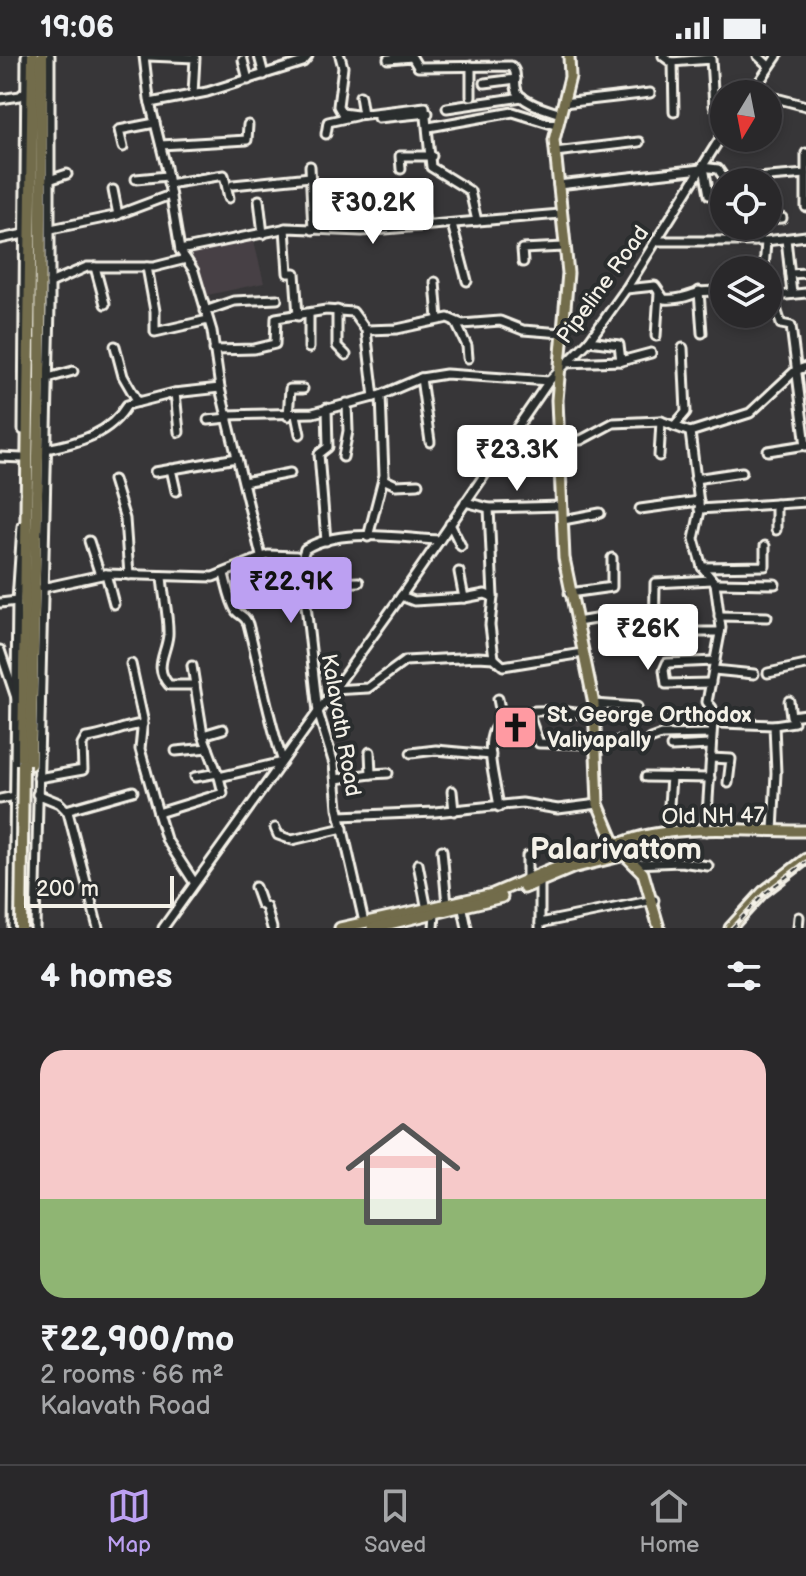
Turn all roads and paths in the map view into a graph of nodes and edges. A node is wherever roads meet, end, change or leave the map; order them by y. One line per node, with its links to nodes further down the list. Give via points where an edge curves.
1 (26, 56): 24 (street)
2 (33, 56): 36 (highway)
3 (42, 56): 36 (highway)
4 (50, 56): 55 (street)
5 (146, 56): 26 (street, via 195,58); 32 (street)
6 (259, 56): 18 (street)
7 (308, 56): 18 (street)
8 (340, 56): 40 (street, via 338,106 342,113)
9 (569, 56): 33 (main road)
10 (663, 56): 15 (street)
11 (758, 56): 17 (street)
12 (777, 56): 17 (street)
13 (388, 59): 16 (street, via 412,57 418,67)
14 (243, 60): 20 (street)
15 (673, 62): 21 (street, via 711,59); 37 (street)
16 (471, 66): 19 (street, via 511,66); 28 (street)
17 (769, 66): 22 (street)
18 (264, 75): 20 (street)
19 (516, 79): 23 (street); 29 (street)
20 (248, 80): 26 (street)
21 (712, 80)
22 (762, 80)
23 (485, 83)
24 (26, 91): 30 (street); 85 (street)
25 (650, 93): 33 (street)
26 (193, 94): 32 (street)
27 (360, 96): 40 (street)
28 (471, 96)
29 (522, 97): 35 (street); 39 (street)
30 (0, 99)
31 (782, 100): 34 (street)
32 (150, 103): 42 (street)
33 (563, 103): 39 (main road)
34 (806, 106)
35 (447, 108)
36 (36, 112): 55 (highway); 119 (highway)
37 (674, 112)
38 (428, 113): 40 (street, via 417,106); 41 (street); 45 (street)
39 (558, 113): 44 (main road)
40 (360, 115): 46 (street, via 328,122)
41 (378, 118)
42 (155, 123): 48 (street); 49 (street, via 119,130)
43 (248, 125): 48 (street, via 247,140)
44 (555, 125): 45 (street, via 513,112); 50 (main road)
45 (429, 127): 53 (street)
46 (326, 134)
47 (639, 142): 50 (street)
48 (161, 145): 63 (street)
49 (123, 147)
50 (555, 152): 65 (main road)
51 (712, 152): 56 (street, Pipeline Road)
52 (806, 155): 59 (street)
53 (432, 156): 57 (street, via 400,156); 77 (street, via 434,172 470,191)
54 (310, 166): 60 (street)
55 (44, 167): 62 (street); 165 (highway)
56 (703, 168): 59 (street, via 718,169 733,180); 65 (street); 69 (street); 90 (street, Pipeline Road)
57 (401, 169)
58 (67, 174): 62 (street)
59 (805, 174): 74 (street)
60 (310, 177): 64 (street); 83 (street)
61 (136, 179): 63 (street)
62 (49, 180): 82 (street)
63 (168, 180): 68 (street); 71 (street, via 226,176)
64 (233, 185)
65 (558, 185): 75 (main road)
66 (113, 190): 76 (street)
67 (420, 190): 78 (street)
68 (170, 195): 76 (street); 94 (street)
69 (709, 195)
70 (405, 196): 80 (street)
71 (229, 198)
72 (259, 200): 86 (street)
73 (359, 203): 84 (street)
74 (806, 207)
75 (560, 214): 77 (street); 93 (main road)
76 (118, 215): 82 (street)
77 (477, 221): 79 (street)
78 (425, 224): 79 (street); 80 (street)
79 (452, 224): 102 (street)
80 (411, 225): 84 (street)
81 (285, 228): 83 (street); 86 (street); 115 (street)
82 (51, 229): 104 (street)
83 (313, 230): 84 (street)
84 (358, 230)
85 (24, 234): 88 (street); 119 (street)
86 (263, 234): 94 (street)
87 (806, 236): 89 (street)
88 (0, 239)
89 (786, 239): 92 (street); 101 (street)
90 (656, 241): 91 (street); 105 (street, Pipeline Road)
91 (754, 241): 92 (street)
92 (766, 241): 95 (street)
93 (564, 247): 97 (street, via 522,249); 121 (main road, via 568,297)
94 (180, 250): 96 (street)
95 (765, 256)
96 (186, 259): 99 (street); 114 (street)
97 (523, 262)
98 (95, 267): 99 (street); 104 (street); 111 (street)
99 (147, 267): 114 (street, via 155,332)
100 (806, 273): 101 (street)
101 (790, 274): 109 (street, via 789,294)
102 (467, 281)
103 (435, 282): 116 (street)
104 (50, 283): 137 (street)
105 (626, 289): 106 (street, via 655,286); 124 (street, Pipeline Road)
106 (659, 291): 107 (street, via 670,300 688,299); 123 (street)
107 (699, 291): 108 (street); 122 (street)
108 (710, 291)
109 (806, 293)
110 (277, 299): 114 (street, via 234,301)
111 (105, 304)
112 (337, 310): 113 (street); 120 (street, via 353,312); 130 (street, via 337,346)
113 (309, 314): 115 (street); 126 (street)
114 (206, 316): 128 (street)
115 (298, 316): 128 (street, via 276,318 279,347)
116 (438, 319): 117 (street); 120 (street)
117 (456, 323): 121 (street, via 500,321 523,330); 131 (street)
118 (782, 324): 136 (street, via 791,326)
119 (27, 330): 165 (highway)
120 (366, 330): 143 (street)
121 (562, 333): 133 (main road)
122 (702, 333)
123 (656, 336)
124 (589, 341): 132 (street, via 619,345); 133 (street, Pipeline Road)
125 (115, 346): 144 (street)
126 (309, 348)
127 (683, 348): 152 (street, via 686,412)
128 (214, 350): 140 (street)
129 (651, 353): 132 (street)
130 (346, 355)
131 (468, 358)
132 (621, 361): 133 (street)
133 (562, 367): 139 (street, Pipeline Road); 156 (main road)
134 (806, 367): 136 (street)
135 (73, 371): 137 (street)
136 (795, 371): 148 (street); 154 (street, via 750,413)
137 (48, 378): 159 (street)
138 (421, 378): 139 (street, via 446,374); 143 (street); 157 (street)
139 (549, 381): 176 (street, Pipeline Road)
140 (220, 388): 142 (street); 149 (street)
141 (303, 389): 147 (street, via 290,389)
142 (175, 393): 144 (street); 153 (street)
143 (377, 396): 145 (street); 170 (street)
144 (138, 402): 159 (street, via 127,405 116,424 98,434)
145 (347, 403): 146 (street); 163 (street)
146 (327, 408): 147 (street); 190 (street, via 328,447 319,454)
147 (292, 416): 149 (street); 155 (street)
148 (805, 416): 158 (street)
149 (227, 417): 150 (street); 164 (street)
150 (208, 420)
151 (661, 421): 152 (street); 156 (street, via 613,423 581,440); 161 (street)
152 (674, 426): 154 (street)
153 (179, 432)
154 (690, 432): 171 (street)
155 (300, 434)
156 (559, 440): 180 (main road)
157 (430, 442)
158 (806, 446): 160 (street)
159 (46, 449): 206 (street)
160 (768, 451)
161 (659, 456)
162 (0, 457): 165 (street)
163 (343, 457)
164 (237, 458): 166 (street); 173 (street)
165 (30, 462): 211 (street); 225 (highway)
166 (171, 469): 167 (street); 175 (street)
167 (155, 472)
168 (742, 472): 171 (street)
169 (290, 473): 173 (street)
170 (383, 479): 174 (street, via 396,485); 187 (street)
171 (695, 479): 179 (street)
172 (113, 480): 200 (street, via 125,519)
173 (244, 482): 193 (street)
174 (418, 484)
175 (176, 491)
176 (465, 502): 181 (street); 185 (street, Pipeline Road)
177 (806, 502): 178 (street)
178 (776, 504): 179 (street); 186 (street)
179 (699, 505): 182 (street); 196 (street, via 694,539)
180 (562, 506): 181 (street); 184 (main road)
181 (489, 508): 209 (street)
182 (640, 509)
183 (600, 513): 184 (street)
184 (563, 520): 207 (main road)
185 (450, 524): 188 (street, Pipeline Road); 191 (street)
186 (776, 530)
187 (368, 537): 188 (street); 190 (street)
188 (439, 540): 208 (street, Pipeline Road)
189 (89, 541): 199 (street)
190 (326, 541): 195 (street, via 305,549)
191 (461, 546)
192 (765, 546): 196 (street, via 765,566)
193 (261, 556): 195 (street); 198 (street)
194 (612, 558): 207 (street, via 612,587)
195 (301, 561): 204 (street, Kalavath Road)
196 (702, 567): 203 (street)
197 (459, 572): 210 (street)
198 (224, 574): 201 (street, via 198,579); 263 (street, via 236,611 247,622)
199 (103, 575): 200 (street); 206 (street); 213 (street)
200 (129, 575): 201 (street)
201 (162, 576): 232 (street, via 168,636 162,674 169,685)
202 (359, 582): 204 (street)
203 (714, 582): 205 (street); 214 (street); 218 (street, via 655,583)
204 (303, 584): 239 (street, Kalavath Road)
205 (775, 584)
206 (42, 588): 225 (street)
207 (569, 593): 217 (main road)
208 (401, 596): 210 (street, via 414,601); 233 (street, Pipeline Road)
209 (493, 597): 210 (street); 223 (street)
210 (464, 598)
211 (17, 601): 212 (street); 225 (street)
212 (0, 603)
213 (114, 604)
214 (719, 616): 216 (street); 219 (street)
215 (607, 617): 217 (street)
216 (767, 617)
217 (577, 622): 222 (main road)
218 (654, 632): 219 (street); 220 (street)
219 (720, 632): 226 (street)
220 (654, 648)
221 (0, 650): 235 (street)
222 (583, 653): 223 (street, via 503,666); 237 (main road)
223 (494, 658): 233 (street, via 405,661 368,688)
224 (131, 664): 247 (street)
225 (29, 665): 235 (street); 270 (street); 319 (highway, bridge); 320 (highway)
226 (714, 665): 230 (street); 231 (street); 231 (street, via 667,663 664,670 666,684)
227 (806, 665): 229 (street)
228 (192, 666): 232 (street)
229 (768, 673)
230 (754, 674)
231 (711, 683): 245 (street, via 707,702)
232 (195, 685): 251 (street)
233 (332, 690): 239 (street, Pipeline Road)
234 (498, 699): 243 (street)
235 (17, 700): 277 (street)
236 (789, 701): 241 (street, via 791,716)
237 (594, 704): 238 (street); 242 (main road)
238 (637, 707)
239 (318, 712): 263 (street, Pipeline Road); 272 (street, Kalavath Road)
240 (528, 713): 242 (street, via 564,710); 243 (street); 254 (street, via 539,743)
241 (806, 714)
242 (595, 716): 254 (main road)
243 (502, 719): 261 (street, via 491,737)
244 (669, 721): 245 (street)
245 (713, 721): 248 (street); 250 (street)
246 (794, 722): 248 (street)
247 (143, 724): 270 (street, via 86,738 83,770); 283 (street, via 140,749)
248 (774, 725): 288 (street)
249 (223, 729): 251 (street)
250 (710, 734): 252 (street); 255 (street)
251 (203, 735): 257 (street)
252 (650, 739)
253 (619, 741): 254 (street)
254 (596, 744): 279 (main road)
255 (710, 745): 256 (street); 262 (street)
256 (671, 747)
257 (208, 748): 258 (street); 266 (street)
258 (176, 751)
259 (370, 752): 265 (street)
260 (411, 753): 261 (street)
261 (491, 755): 280 (street)
262 (710, 758): 271 (street); 273 (street, via 731,759)
263 (281, 761): 266 (street); 306 (street, Pipeline Road)
264 (388, 773): 265 (street)
265 (371, 774): 272 (street)
266 (218, 775): 267 (street); 283 (street, via 223,793)
267 (195, 777)
268 (646, 777): 269 (street)
269 (671, 777): 271 (street); 290 (street)
270 (38, 778): 276 (street)
271 (710, 778): 287 (street)
272 (336, 779): 284 (street, Kalavath Road)
273 (728, 783)
274 (133, 791): 281 (street)
275 (452, 791): 282 (street)
276 (37, 794): 281 (street); 296 (street)
277 (15, 796): 278 (street); 294 (street)
278 (0, 799)
279 (598, 804): 280 (street); 291 (main road)
280 (499, 807): 282 (street)
281 (66, 810): 322 (street)
282 (454, 811): 284 (street)
283 (158, 813): 306 (street, via 166,839)
284 (340, 816): 286 (street, Kalavath Road)
285 (275, 828): 286 (street, via 292,840)
286 (343, 828): 315 (street, Kalavath Road)
287 (706, 831): 288 (main road, Old NH 47); 290 (main road, Old NH 47)
288 (773, 831): 289 (main road, Old NH 47)
289 (806, 831)
290 (667, 833): 291 (main road, Old NH 47)
291 (616, 843): 293 (main road); 297 (main road); 305 (main road, Old NH 47)
292 (442, 850): 310 (street)
293 (625, 855): 297 (main road); 300 (main road)
294 (13, 856): 296 (street); 303 (street)
295 (527, 856): 305 (street)
296 (36, 857): 304 (street)
297 (612, 858): 307 (main road)
298 (806, 859): 329 (main road, via 763,892)
299 (418, 864): 312 (street)
300 (634, 864): 301 (street); 309 (main road)
301 (708, 866)
302 (806, 867): 330 (main road, via 766,897)
303 (13, 879): 304 (street); 318 (street)
304 (36, 879): 321 (street)
305 (527, 881): 310 (main road, Old NH 47)
306 (194, 882): 323 (street, Pipeline Road)
307 (540, 882): 311 (main road); 316 (street)
308 (255, 887): 324 (street)
309 (654, 900): 316 (street); 328 (main road)
310 (447, 905): 312 (main road, Old NH 47)
311 (463, 909): 312 (main road); 327 (street)
312 (431, 912): 313 (main road); 326 (street)
313 (410, 916): 315 (main road); 317 (main road)
314 (799, 917): 331 (street)
315 (368, 925): 317 (main road); 325 (main road)
316 (540, 925)
317 (388, 926)
318 (13, 928)
319 (21, 928)
320 (28, 928)
321 (35, 928)
322 (98, 928)
323 (163, 928)
324 (272, 928)
325 (340, 928)
326 (434, 928)
327 (467, 928)
328 (659, 928)
329 (730, 928)
330 (737, 928)
331 (798, 928)

